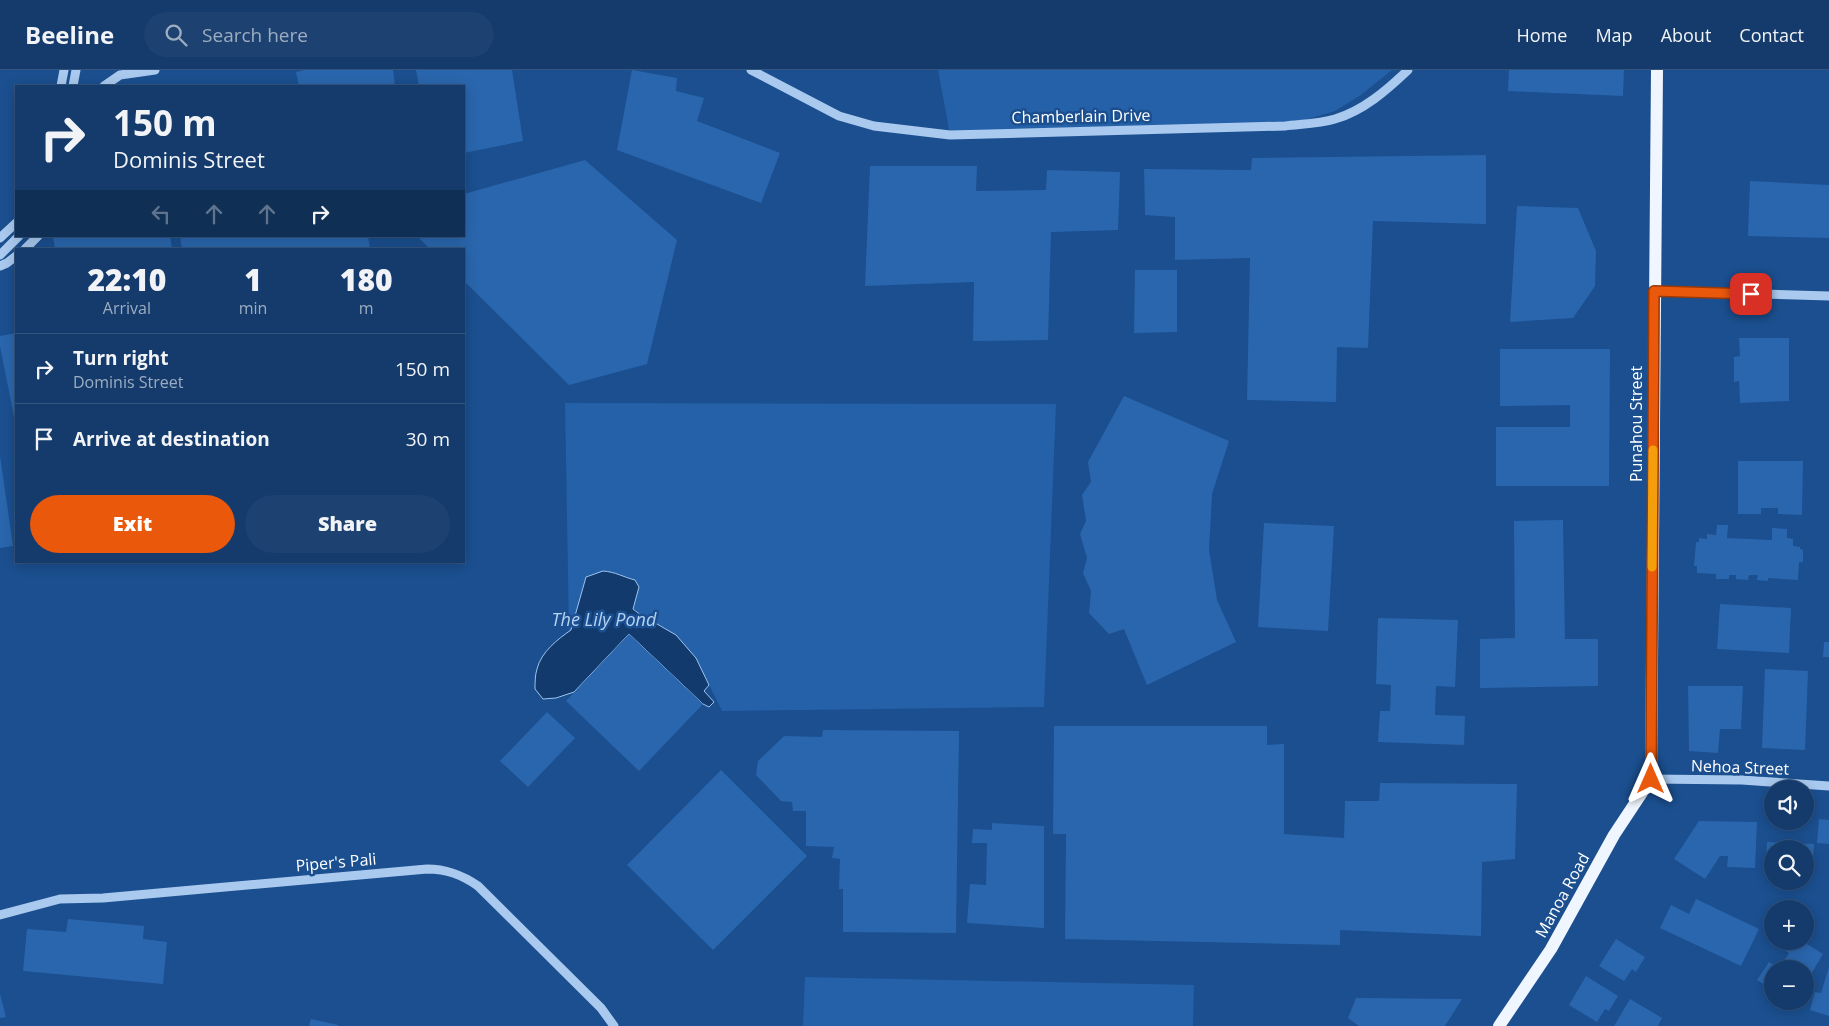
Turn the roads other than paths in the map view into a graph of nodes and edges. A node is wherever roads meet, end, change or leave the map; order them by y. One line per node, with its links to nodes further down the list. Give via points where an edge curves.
1 (64, 70): 7 (street)
2 (76, 70): 8 (street)
3 (155, 70): 9 (street, via 120,75)
4 (751, 70): 5 (street, Chamberlain Drive, via 839,116 874,126 950,135 1285,126 1334,120 1363,106)
5 (1408, 70)
6 (1657, 70): 18 (main road, Punahou Street)
7 (61, 85)
8 (73, 85)
9 (105, 85)
10 (15, 224): 13 (street)
11 (18, 237): 15 (street)
12 (37, 237): 14 (street)
13 (0, 238)
14 (26, 248)
15 (0, 255)
16 (15, 257): 17 (street)
17 (0, 266)
18 (1654, 291): 19 (street); 20 (main road, Punahou Street)
19 (1829, 296)
20 (1651, 779): 21 (street, Nehoa Street, via 1742,780); 24 (main road, Manoa Road, via 1614,835 1551,950)
21 (1829, 786)
22 (0, 915): 23 (street, Piper's Pali, via 60,899 444,870 478,886 601,1008)
23 (614, 1026)
24 (1499, 1026)

